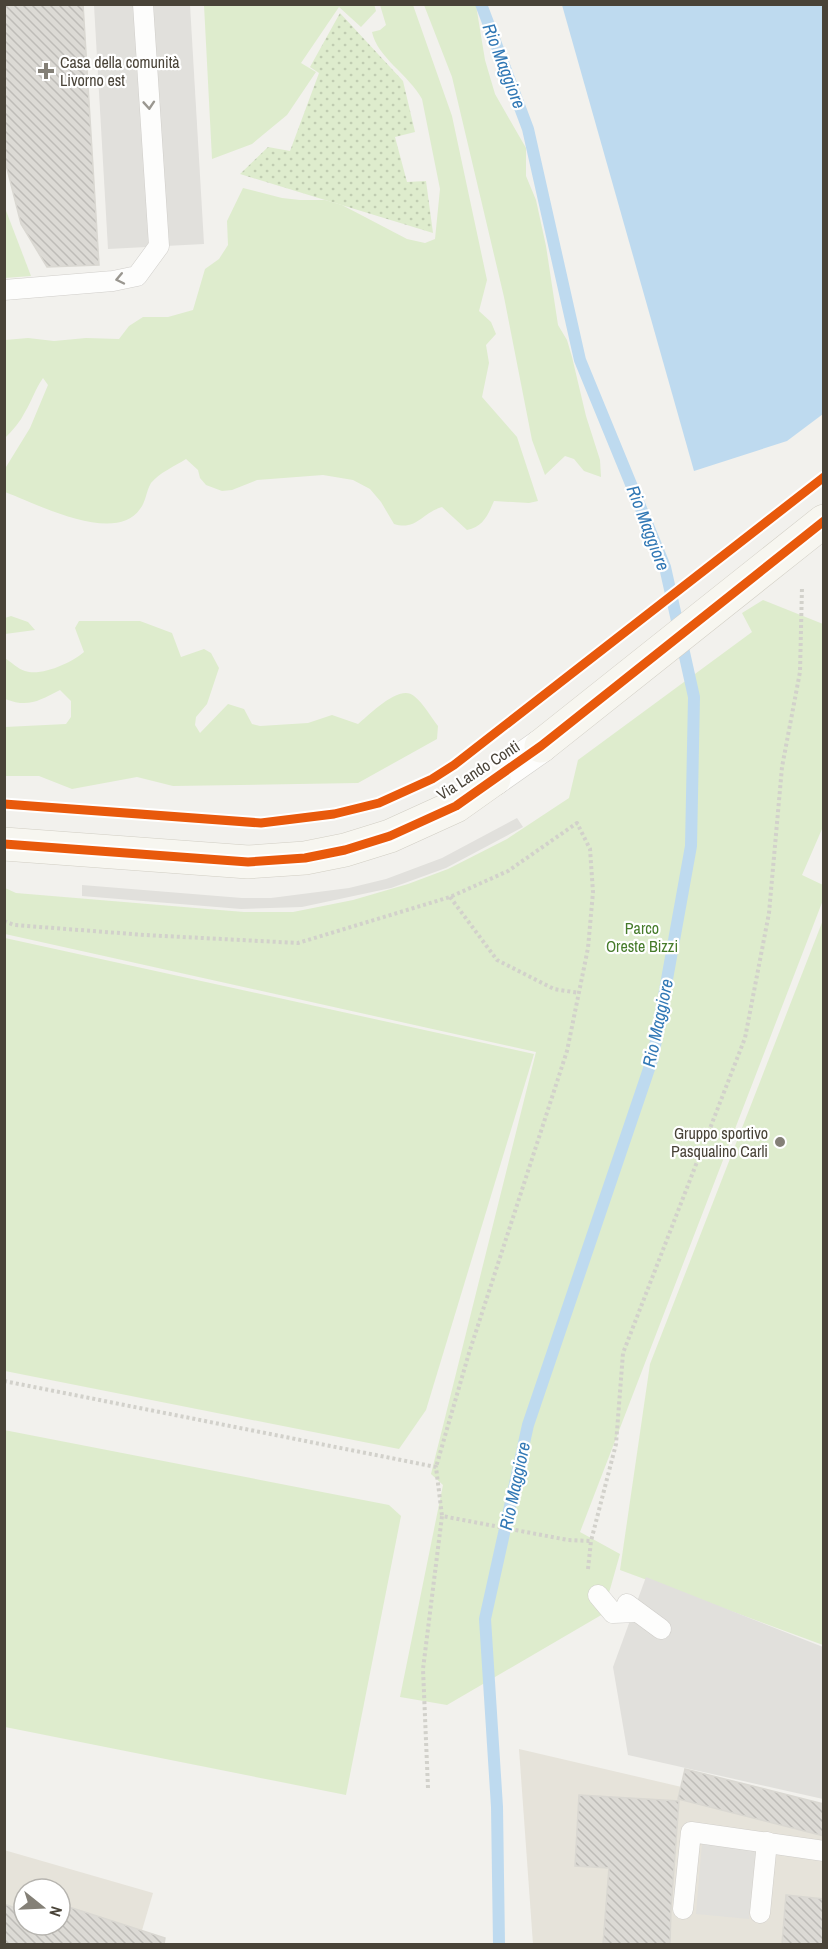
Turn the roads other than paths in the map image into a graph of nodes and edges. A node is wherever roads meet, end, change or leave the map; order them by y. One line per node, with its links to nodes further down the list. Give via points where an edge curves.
1 (143, 4): 2 (lane, one-way to 2, via 159,246 136,276)
2 (4, 290)
3 (824, 521): 4 (street, Via Lando Conti, via 541,746 456,806 390,836 305,858 248,862)
4 (4, 844)
5 (598, 1595): 6 (lane, via 613,1613 630,1606)
6 (661, 1629)
7 (767, 1842): 8 (lane); 9 (lane, via 691,1832); 10 (lane)
8 (824, 1851)
9 (683, 1909)
10 (760, 1913)

